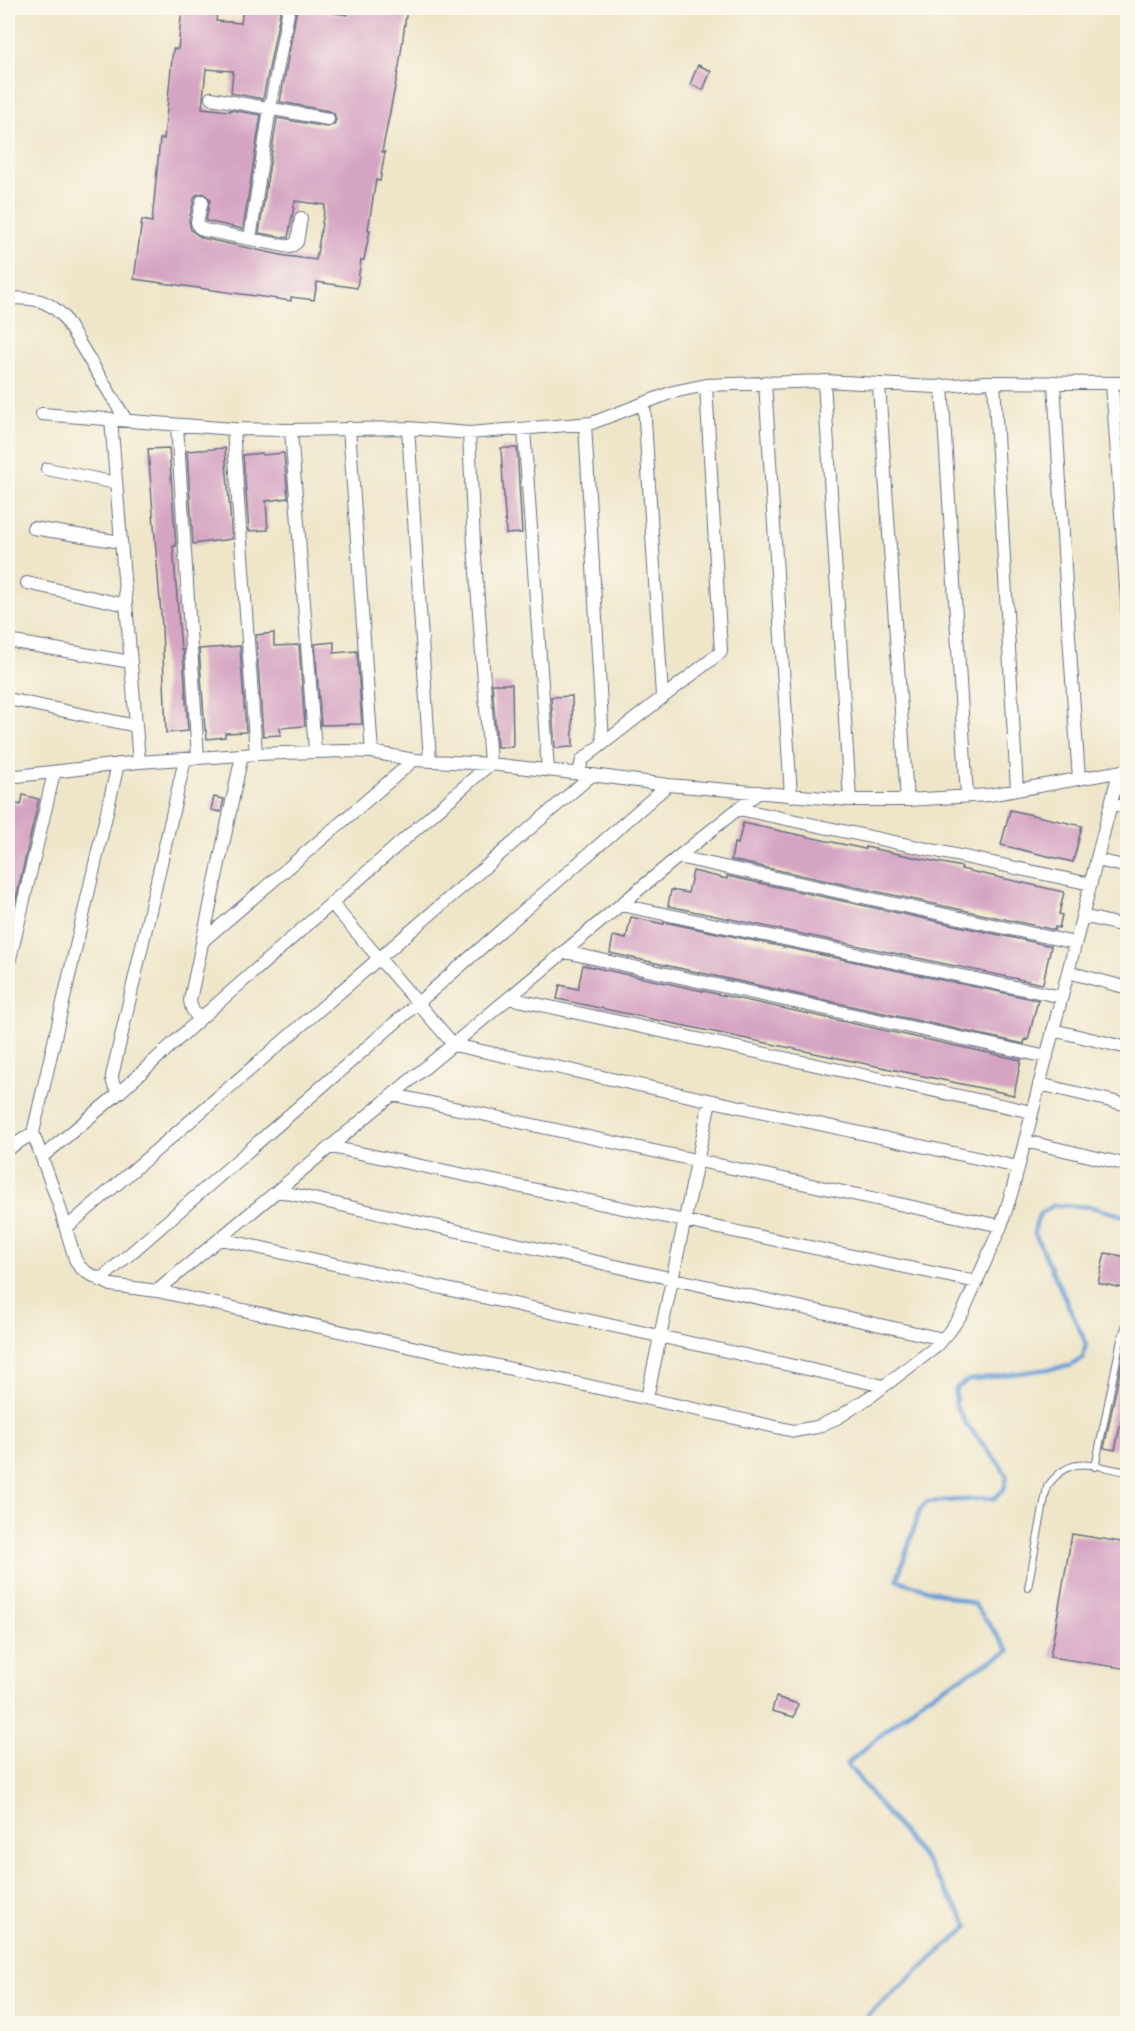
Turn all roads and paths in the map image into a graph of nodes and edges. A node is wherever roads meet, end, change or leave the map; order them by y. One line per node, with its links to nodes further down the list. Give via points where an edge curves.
1 (289, 8): 3 (street)
2 (212, 98): 3 (street)
3 (270, 108): 4 (street); 7 (street)
4 (328, 119)
5 (202, 201): 7 (street, via 199,227)
6 (301, 218): 7 (street, via 297,242 290,247)
7 (250, 239)
8 (8, 298): 21 (street, via 50,303 57,310)
9 (824, 381): 10 (street); 15 (street); 65 (street)
10 (765, 382): 16 (street); 63 (street)
11 (994, 382): 12 (street); 17 (street); 61 (street)
12 (1054, 382): 13 (street); 59 (street)
13 (1112, 383): 14 (street); 36 (street)
14 (1128, 383)
15 (879, 385): 17 (street); 66 (street)
16 (706, 386): 18 (street); 39 (street, via 721,652)
17 (942, 386): 64 (street)
18 (644, 404): 22 (street); 39 (street)
19 (42, 414): 20 (street)
20 (111, 419): 21 (street); 31 (street)
21 (126, 420): 23 (street)
22 (585, 424): 27 (street); 42 (street)
23 (177, 425): 26 (street); 47 (street)
24 (349, 428): 25 (street); 28 (street); 44 (street)
25 (408, 428): 29 (street); 50 (street)
26 (233, 429): 28 (street); 45 (street)
27 (524, 429): 29 (street); 54 (street)
28 (291, 430): 43 (street)
29 (469, 433): 53 (street)
30 (47, 469): 31 (street)
31 (116, 483): 33 (street)
32 (33, 528): 33 (street)
33 (121, 542): 35 (street)
34 (27, 583): 35 (street)
35 (126, 605): 38 (street)
36 (1128, 616)
37 (14, 642): 38 (street)
38 (131, 662): 41 (street)
39 (662, 696): 42 (street)
40 (8, 699): 41 (street)
41 (136, 726): 51 (street)
42 (603, 743): 57 (street, via 582,760)
43 (315, 751): 44 (street); 45 (street)
44 (372, 752): 49 (street)
45 (256, 754): 46 (street)
46 (242, 755): 47 (street); 78 (street)
47 (198, 758): 48 (street)
48 (184, 759): 51 (street); 94 (street, via 112,1076)
49 (414, 760): 50 (street); 78 (street)
50 (430, 761): 53 (street)
51 (139, 762): 52 (street)
52 (118, 764): 56 (street); 99 (street)
53 (490, 764): 54 (street); 74 (street)
54 (548, 770): 57 (street)
55 (1123, 771): 59 (street); 67 (street)
56 (54, 773): 58 (street); 82 (street)
57 (586, 774): 60 (street); 81 (street)
58 (8, 777)
59 (1079, 779): 61 (street)
60 (668, 785): 62 (street); 87 (street)
61 (1017, 790): 64 (street)
62 (759, 792): 63 (street); 69 (street)
63 (791, 796): 65 (street)
64 (967, 796): 66 (street)
65 (850, 800): 66 (street)
66 (907, 800)
67 (1111, 804): 68 (street); 71 (street)
68 (1128, 807)
69 (739, 810): 70 (street); 73 (street)
70 (678, 857): 75 (street); 79 (street)
71 (1097, 860): 72 (street); 73 (street)
72 (1128, 867)
73 (1091, 884): 76 (street)
74 (332, 904): 81 (street); 88 (street)
75 (621, 905): 80 (street); 85 (street)
76 (1083, 916): 77 (street); 79 (street)
77 (1128, 927)
78 (204, 940): 88 (street, via 190,1000 195,1015)
79 (1076, 943): 83 (street)
80 (565, 952): 86 (street); 92 (street)
81 (378, 957): 87 (street); 110 (street)
82 (8, 968)
83 (1068, 972): 84 (street); 85 (street)
84 (1128, 988)
85 (1062, 997): 89 (street)
86 (509, 998): 90 (street); 98 (street)
87 (418, 1003): 90 (street); 113 (street)
88 (201, 1018): 94 (street)
89 (1053, 1030): 91 (street); 92 (street)
90 (454, 1045): 95 (street); 96 (street)
91 (1128, 1048)
92 (1047, 1057): 93 (street)
93 (1039, 1084): 97 (street); 98 (street)
94 (120, 1092): 103 (street)
95 (394, 1095): 101 (street); 104 (street)
96 (710, 1101): 104 (street); 106 (street)
97 (1128, 1105)
98 (1032, 1112): 100 (street)
99 (33, 1133): 102 (street); 103 (street)
100 (1025, 1141): 105 (street); 106 (street)
101 (331, 1147): 107 (street); 108 (street)
102 (8, 1149)
103 (42, 1157): 110 (street)
104 (697, 1161): 108 (street); 109 (street)
105 (1128, 1165)
106 (1018, 1167): 109 (street)
107 (278, 1191): 111 (street); 112 (street)
108 (684, 1221): 112 (street); 114 (street)
109 (1001, 1226): 114 (street)
110 (66, 1228): 113 (street, via 75,1259)
111 (221, 1239): 115 (street); 117 (street)
112 (672, 1279): 117 (street); 118 (street)
113 (100, 1280): 115 (street)
114 (977, 1282): 118 (street, via 963,1312)
115 (158, 1291): 120 (street)
116 (1128, 1318): 121 (lane)
117 (660, 1336): 119 (street); 120 (street)
118 (943, 1339): 119 (street)
119 (884, 1386): 120 (street, via 839,1417 817,1427 794,1431)
120 (647, 1398)
121 (1095, 1467): 122 (lane); 123 (lane, via 1076,1464 1063,1468 1047,1487)
122 (1128, 1472)
123 (1028, 1588)

